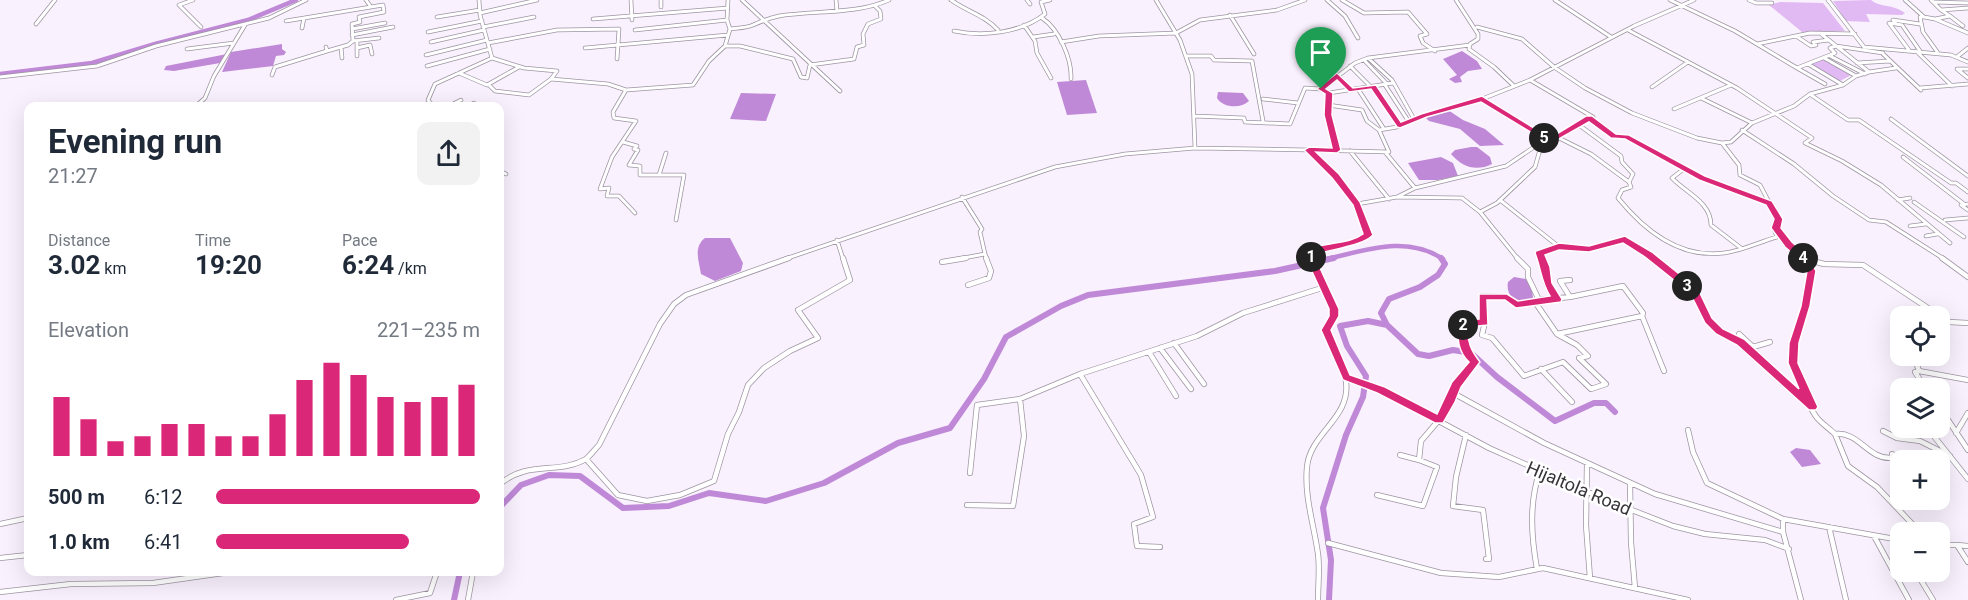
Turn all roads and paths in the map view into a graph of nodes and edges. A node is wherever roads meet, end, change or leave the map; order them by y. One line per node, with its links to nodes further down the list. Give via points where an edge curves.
1 (55, 0): 55 (street)
2 (193, 0): 61 (street, via 178,6)
3 (306, 0): 58 (street)
4 (366, 0): 33 (street)
5 (479, 0): 38 (street)
6 (537, 0): 38 (street)
7 (632, 0): 40 (street)
8 (661, 0): 34 (street)
9 (728, 0): 35 (street)
10 (742, 0): 158 (street)
11 (836, 0): 39 (street)
12 (889, 0): 31 (street)
13 (951, 0): 69 (street, via 987,18)
14 (1028, 0): 30 (street)
15 (1050, 0): 47 (street, via 1041,2 1045,14)
16 (1156, 0): 74 (street)
17 (1305, 0): 41 (street, via 1277,10)
18 (1327, 0): 83 (street, via 1345,16)
19 (1342, 0): 104 (street, via 1364,13 1408,12 1427,33 1420,36 1423,43)
20 (1456, 0): 63 (street, via 1465,17)
21 (1555, 0): 84 (street)
22 (1670, 0): 32 (street)
23 (1694, 0): 32 (street)
24 (1749, 0): 27 (street)
25 (1828, 0): 77 (street)
26 (1905, 0): 45 (street)
27 (1772, 1)
28 (1932, 1): 29 (street); 37 (street)
29 (1968, 3)
30 (1030, 4)
31 (875, 6): 39 (street); 94 (street, via 881,19 868,24 863,34 864,45 857,47 854,59 810,65 807,78 801,77 793,59)
32 (1680, 6): 70 (street); 91 (street)
33 (371, 7): 46 (street); 65 (street, via 383,5 384,12 359,17 360,22 352,24)
34 (661, 7)
35 (728, 8): 40 (street); 51 (street)
36 (1968, 8): 37 (street)
37 (1941, 10): 42 (street)
38 (480, 11): 43 (street); 53 (street)
39 (837, 11): 67 (street, via 779,16)
40 (632, 15): 48 (street); 50 (street)
41 (1230, 15): 74 (street, via 1200,20); 109 (street)
42 (1950, 16): 49 (street); 60 (street)
43 (437, 17)
44 (534, 17): 66 (street)
45 (1924, 17): 49 (street); 57 (street, via 1920,17)
46 (304, 18): 52 (street); 64 (street)
47 (1042, 18): 59 (street); 76 (street, via 1053,25)
48 (593, 19)
49 (1935, 19): 75 (street)
50 (632, 20)
51 (727, 20): 67 (street); 68 (street)
52 (286, 21)
53 (482, 21): 66 (street); 72 (street)
54 (385, 23): 65 (street)
55 (36, 24)
56 (1896, 24): 57 (street, via 1893,20); 103 (street, via 1889,23); 105 (street, via 1902,25)
57 (1920, 24): 107 (street)
58 (245, 25): 90 (street); 137 (street, via 156,46 98,66)
59 (1024, 25): 69 (street); 82 (street)
60 (1963, 26)
61 (201, 27)
62 (393, 27): 78 (street)
63 (1477, 27): 93 (street, via 1479,39); 128 (street, via 1522,39)
64 (302, 28)
65 (352, 29): 78 (street)
66 (484, 29): 87 (street); 88 (street)
67 (730, 29): 79 (street)
68 (635, 30)
69 (998, 30): 71 (street, via 974,35)
70 (1627, 30): 84 (street); 122 (street)
71 (954, 31)
72 (428, 32)
73 (1820, 32): 77 (street); 80 (street); 85 (street)
74 (1176, 33): 89 (street, via 1099,36); 112 (street)
75 (1968, 33)
76 (1054, 34): 82 (street); 89 (street)
77 (1855, 34): 99 (street, via 1864,47)
78 (352, 35): 86 (street)
79 (728, 35): 92 (street); 94 (street)
80 (1796, 35): 85 (street, via 1810,46); 91 (street)
81 (378, 38): 86 (street)
82 (1033, 38): 138 (street, via 1038,47 1036,53)
83 (1358, 38)
84 (1611, 38): 128 (street)
85 (1829, 40): 95 (street)
86 (355, 41): 96 (street); 97 (street)
87 (488, 41): 92 (street, via 557,30 619,29); 102 (street); 110 (street)
88 (431, 42)
89 (1061, 42): 141 (street, via 1068,51)
90 (234, 43): 101 (street); 165 (street)
91 (1756, 44): 129 (street)
92 (617, 45): 98 (street); 118 (street)
93 (1470, 45): 104 (street); 150 (street, via 1468,49)
94 (725, 46): 156 (street, via 693,85)
95 (1836, 46): 106 (street); 113 (street, via 1830,48 1835,53); 124 (street)
96 (341, 47): 116 (street); 134 (street, via 275,67)
97 (357, 48): 108 (street, via 370,45); 111 (street)
98 (585, 48)
99 (1878, 48): 103 (street); 106 (street)
100 (1968, 48): 114 (street)
101 (187, 49)
102 (490, 49): 117 (street); 125 (street)
103 (1909, 50): 105 (street)
104 (1436, 51): 119 (street)
105 (1918, 51): 107 (street); 151 (street)
106 (1883, 53): 120 (street)
107 (1938, 53): 114 (street)
108 (372, 54)
109 (1254, 54)
110 (426, 55)
111 (357, 56)
112 (1186, 56): 172 (street, via 1194,78); 176 (street, via 1252,61)
113 (1829, 56): 115 (street); 133 (street)
114 (1957, 56): 121 (street)
115 (1824, 57): 123 (street); 136 (street)
116 (342, 58)
117 (492, 58): 126 (street); 132 (street)
118 (617, 58)
119 (1366, 59): 127 (street); 143 (street); 144 (street)
120 (1890, 61): 124 (street); 130 (street)
121 (1968, 61)
122 (1688, 62): 148 (street); 153 (street)
123 (1807, 63): 129 (street); 149 (street)
124 (1856, 63): 133 (street)
125 (427, 66)
126 (520, 66): 140 (street, via 557,71); 147 (street)
127 (1350, 66): 135 (street); 152 (street)
128 (1554, 67): 142 (street); 187 (street, via 1632,112 1697,138)
129 (1797, 68): 145 (street)
130 (1896, 68): 133 (street); 151 (street, via 1920,89)
131 (1968, 69): 139 (street, via 1957,69)
132 (459, 73): 147 (street); 166 (street, via 435,84 428,94)
133 (1867, 73): 136 (street)
134 (273, 75)
135 (1337, 75): 154 (street); 157 (street)
136 (1856, 76): 149 (street)
137 (0, 77)
138 (1051, 78)
139 (1968, 78)
140 (551, 79): 147 (street, via 529,95 495,91); 156 (street, via 608,84)
141 (1071, 79)
142 (1530, 80): 150 (street); 173 (street, via 1593,117)
143 (1393, 83): 144 (street); 174 (street)
144 (1386, 84): 152 (street); 177 (street)
145 (1825, 84)
146 (1968, 84): 151 (street)
147 (489, 85)
148 (1732, 85): 161 (street); 171 (street)
149 (1843, 85): 160 (street)
150 (1514, 86): 163 (street)
151 (1952, 86)
152 (1372, 87): 155 (street); 180 (street)
153 (1652, 87)
154 (1321, 89): 159 (street); 168 (street, via 1305,88)
155 (1358, 89): 157 (street); 181 (street)
156 (626, 90): 186 (street, via 613,112 614,118 636,121)
157 (1352, 90): 159 (street)
158 (840, 91)
159 (1329, 93): 169 (street)
160 (1810, 94): 171 (street); 200 (street, via 1848,120 1859,120)
161 (1700, 97): 170 (street); 178 (street)
162 (1263, 99): 168 (street)
163 (1482, 99): 174 (street); 185 (street)
164 (461, 100): 167 (street)
165 (200, 102)
166 (430, 102)
167 (457, 102)
168 (1298, 103): 176 (street, via 1290,124)
169 (1328, 105): 182 (street, via 1362,110 1367,121); 190 (street)
170 (1674, 109)
171 (1776, 113): 178 (street); 206 (street, via 1812,138 1805,143 1881,185)
172 (1194, 116): 176 (street); 188 (street)
173 (1589, 118): 179 (street); 195 (street, via 1614,136 1626,137)
174 (1414, 119): 177 (street)
175 (1891, 119): 197 (street)
176 (1263, 121)
177 (1409, 122): 180 (street)
178 (1752, 123): 183 (street)
179 (1579, 125): 184 (street); 198 (street, via 1622,156 1622,162 1633,174)
180 (1400, 126): 181 (street)
181 (1384, 129): 182 (street)
182 (1379, 130): 192 (street, via 1389,152)
183 (1742, 130): 187 (street, via 1731,142); 232 (street, via 1869,220 1886,222 1925,244)
184 (1557, 137): 185 (street); 198 (street, via 1591,154)
185 (1548, 140): 199 (street, via 1506,166); 205 (street, via 1534,167)
186 (623, 142): 196 (street, via 638,150 629,165 640,166 640,175); 213 (street, via 612,157 600,189 609,188 607,196 619,196)
187 (1722, 143): 208 (street, via 1739,165 1740,176 1760,185)
188 (1195, 148): 189 (street); 201 (street, via 1125,154 1065,165)
189 (1309, 150): 190 (street); 209 (street)
190 (1337, 150): 191 (street)
191 (1350, 151): 192 (street); 204 (street)
192 (1384, 152): 199 (street)
193 (666, 153): 196 (street)
194 (1903, 157): 210 (street)
195 (1685, 168): 208 (street); 226 (street, via 1672,178 1706,206 1711,225)
196 (659, 175): 215 (street, via 684,175)
197 (1968, 176)
198 (1629, 182): 226 (street, via 1630,187 1622,190 1618,198 1652,232 1677,247 1699,254)
199 (1415, 188): 202 (street)
200 (1968, 192)
201 (962, 197): 223 (street); 227 (street, via 982,229)
202 (1397, 198): 204 (street); 212 (street, via 1462,198)
203 (1910, 198): 206 (street)
204 (1389, 199): 209 (street)
205 (1500, 200): 212 (street); 225 (street)
206 (1897, 200): 217 (street)
207 (1914, 202): 216 (street)
208 (1769, 203): 219 (street, via 1779,219)
209 (1357, 204): 228 (street, via 1367,237)
210 (1966, 204): 211 (street, via 1960,205)
211 (1968, 210)
212 (1480, 212): 238 (street, via 1504,246 1528,269)
213 (635, 213)
214 (1968, 218): 216 (street)
215 (676, 220)
216 (1944, 220): 222 (street)
217 (1926, 224): 218 (street); 220 (street)
218 (1910, 226)
219 (1776, 228): 226 (street, via 1777,237); 229 (street)
220 (1938, 234): 221 (street); 224 (street)
221 (1926, 236)
222 (1964, 237)
223 (837, 240): 279 (street, via 686,295 674,304 599,445); 279 (street, via 850,280 798,310 818,338 764,368 748,385 714,482 680,495 646,501 618,495)
224 (1950, 243)
225 (1559, 246): 237 (street, via 1539,253 1546,267 1547,284); 243 (street, via 1589,249 1628,240 1694,291 1708,321 1719,331)
226 (1741, 248)
227 (985, 254): 230 (street); 234 (street, via 991,271 989,278)
228 (1309, 254): 231 (street)
229 (1805, 259): 241 (street, via 1824,264 1863,265 1949,322); 263 (street, via 1811,271 1793,363)
230 (942, 262)
231 (1319, 274): 235 (street)
232 (1968, 278)
233 (1570, 280): 236 (street, via 1560,281)
234 (968, 285)
235 (1325, 287): 245 (street, via 1257,307); 254 (street, via 1334,309 1326,330)
236 (1570, 297): 237 (street); 239 (street, via 1623,286)
237 (1557, 299): 238 (street)
238 (1537, 301): 240 (street, via 1516,304 1507,297 1482,296); 242 (street)
239 (1642, 316): 242 (street); 251 (street)
240 (1485, 322): 250 (street, via 1482,334 1492,338 1524,376); 259 (street, via 1463,323 1462,339 1475,362)
241 (1968, 323)
242 (1557, 334): 250 (street, via 1588,356 1579,358 1606,384 1591,389 1563,362)
243 (1741, 342): 244 (street, via 1739,334 1754,346); 247 (street); 263 (street)
244 (1770, 342)
245 (1174, 343): 246 (street); 257 (street)
246 (1160, 348): 248 (street); 258 (street)
247 (1745, 349)
248 (1149, 352): 253 (street); 260 (street)
249 (1917, 366): 252 (street)
250 (1540, 369): 262 (street)
251 (1664, 371)
252 (1919, 371): 255 (street, via 1915,372); 256 (street)
253 (1080, 374): 261 (street); 303 (street, via 1141,475 1153,517 1134,524 1137,546)
254 (1346, 378): 265 (street, Hijaltola Road, via 1381,390); 319 (street, via 1348,388 1342,414 1310,447 1307,465 1319,557)
255 (1917, 378)
256 (1968, 380)
257 (1204, 384)
258 (1191, 390)
259 (1453, 393): 265 (street); 281 (street)
260 (1176, 396)
261 (1020, 399): 283 (street, via 977,405); 289 (street, via 1024,436 1013,506)
262 (1572, 402)
263 (1812, 407): 270 (street, via 1815,416)
264 (1968, 413): 269 (street)
265 (1439, 420): 271 (street, Hijaltola Road); 280 (street, via 1421,441)
266 (1950, 424): 269 (street)
267 (1688, 430): 292 (street, via 1707,483)
268 (1883, 431): 273 (street)
269 (1956, 433): 275 (street)
270 (1835, 434): 278 (street, via 1842,433 1860,442 1874,457); 293 (street, via 1848,466 1877,487)
271 (1466, 435): 282 (street, Hijaltola Road); 307 (street, via 1453,506 1483,510 1489,559)
272 (1935, 438): 274 (street)
273 (1938, 450)
274 (1945, 450)
275 (1968, 450)
276 (1400, 455): 280 (street)
277 (1950, 456): 284 (street)
278 (1890, 458)
279 (586, 459): 285 (street, via 524,469)
280 (1419, 460): 288 (street, via 1437,467 1423,506)
281 (1587, 463): 286 (street); 287 (street)
282 (1540, 470): 287 (street, Hijaltola Road); 309 (street, via 1532,508)
283 (970, 473)
284 (1968, 479)
285 (504, 480)
286 (1630, 483): 290 (street); 296 (street)
287 (1586, 490): 290 (street, Hijaltola Road); 313 (street)
288 (1377, 495)
289 (967, 505)
290 (1631, 510): 304 (street, Hijaltola Road, via 1673,526 1765,540); 315 (street)
291 (24, 519): 294 (street)
292 (1783, 519): 295 (street); 296 (street)
293 (1910, 522)
294 (0, 524)
295 (1829, 527): 297 (street); 322 (street)
296 (1783, 532): 304 (street)
297 (1873, 536): 298 (street); 323 (street)
298 (1890, 539)
299 (1328, 543): 309 (street, via 1441,573 1499,577)
300 (1950, 545): 301 (street)
301 (1957, 545): 302 (street); 308 (street)
302 (1968, 546)
303 (1160, 547)
304 (1790, 549): 321 (street)
305 (24, 555): 306 (street)
306 (0, 558)
307 (1486, 560)
308 (1968, 562)
309 (1537, 569): 313 (street)
310 (202, 576): 316 (street, via 153,583 72,584)
311 (436, 576): 317 (street, via 430,593)
312 (472, 576): 318 (street)
313 (1590, 578): 315 (street)
314 (1922, 582): 324 (street)
315 (1635, 588): 320 (street)
316 (0, 592)
317 (396, 600)
318 (468, 600)
319 (1318, 600)
320 (1688, 600)
321 (1801, 600)
322 (1846, 600)
323 (1909, 600)
324 (1933, 600)

